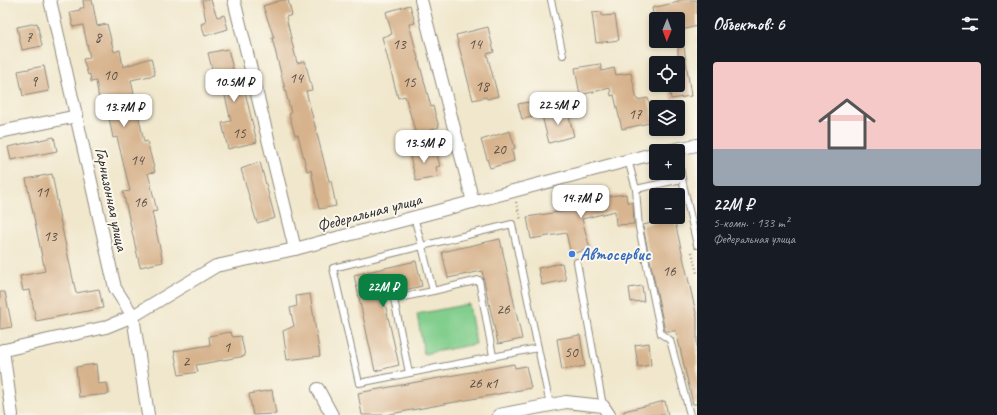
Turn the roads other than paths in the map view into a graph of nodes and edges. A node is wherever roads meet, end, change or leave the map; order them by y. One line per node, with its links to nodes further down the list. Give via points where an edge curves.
1 (50, 0): 6 (street, Гарнизонная улица)
2 (234, 0): 19 (street)
3 (421, 0): 15 (street)
4 (552, 0): 5 (lane)
5 (563, 55)
6 (77, 116): 7 (street); 22 (street, Гарнизонная улица, via 115,288)
7 (0, 132)
8 (697, 145): 9 (street)
9 (685, 149)
10 (649, 155): 11 (street, Федеральная улица)
11 (628, 160): 14 (lane); 15 (street, Федеральная улица)
12 (677, 180): 14 (lane)
13 (682, 180): 17 (lane)
14 (636, 188): 34 (lane, via 639,228 661,334 670,340)
15 (473, 202): 16 (street, Федеральная улица)
16 (414, 217): 18 (lane); 19 (street, Федеральная улица)
17 (697, 245)
18 (422, 246): 21 (lane); 23 (lane, via 512,224); 26 (lane, via 333,268 359,383)
19 (296, 249): 22 (street, Федеральная улица, via 216,266)
20 (577, 262): 29 (lane)
21 (433, 290): 25 (lane, via 479,280); 26 (lane, via 394,299)
22 (133, 316): 24 (street, via 106,327); 31 (street)
23 (538, 348): 25 (lane); 28 (lane)
24 (1, 351): 30 (street)
25 (493, 356): 26 (lane)
26 (409, 372)
27 (318, 389): 32 (street)
28 (550, 405): 29 (street, via 566,402); 33 (street)
29 (606, 410)
30 (12, 415)
31 (148, 415)
32 (332, 415)
33 (499, 415)
34 (690, 415)

